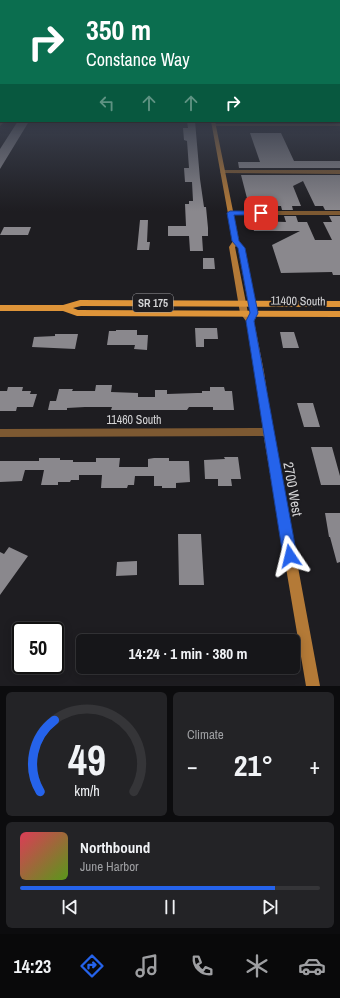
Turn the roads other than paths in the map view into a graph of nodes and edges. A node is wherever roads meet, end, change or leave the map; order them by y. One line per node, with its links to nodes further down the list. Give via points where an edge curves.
1 (218, 147): 2 (main road, 2700 West)
2 (223, 172): 3 (street); 4 (main road, 2700 West)
3 (340, 172)
4 (230, 213): 5 (street); 6 (main road, 2700 West)
5 (340, 213)
6 (236, 241): 7 (main road, 2700 West, via 232,247); 8 (main road, 2700 West, via 241,248)
7 (242, 302): 8 (main road, 11400 South / SR 175); 11 (main road, 11400 South / SR 175, via 80,303); 12 (main road, 2700 West)
8 (252, 302): 9 (main road, 11400 South / SR 175); 14 (main road, 2700 West)
9 (340, 304)
10 (0, 308): 11 (main road, 11400 South / SR 175)
11 (64, 308): 12 (main road, 11400 South / SR 175, via 77,313)
12 (244, 313): 14 (main road, 11400 South / SR 175)
13 (340, 314): 14 (main road, 11400 South / SR 175)
14 (252, 317): 15 (main road, 2700 West)
15 (268, 432): 16 (street, 11460 South); 17 (main road, 2700 West)
16 (0, 433)
17 (313, 686)

